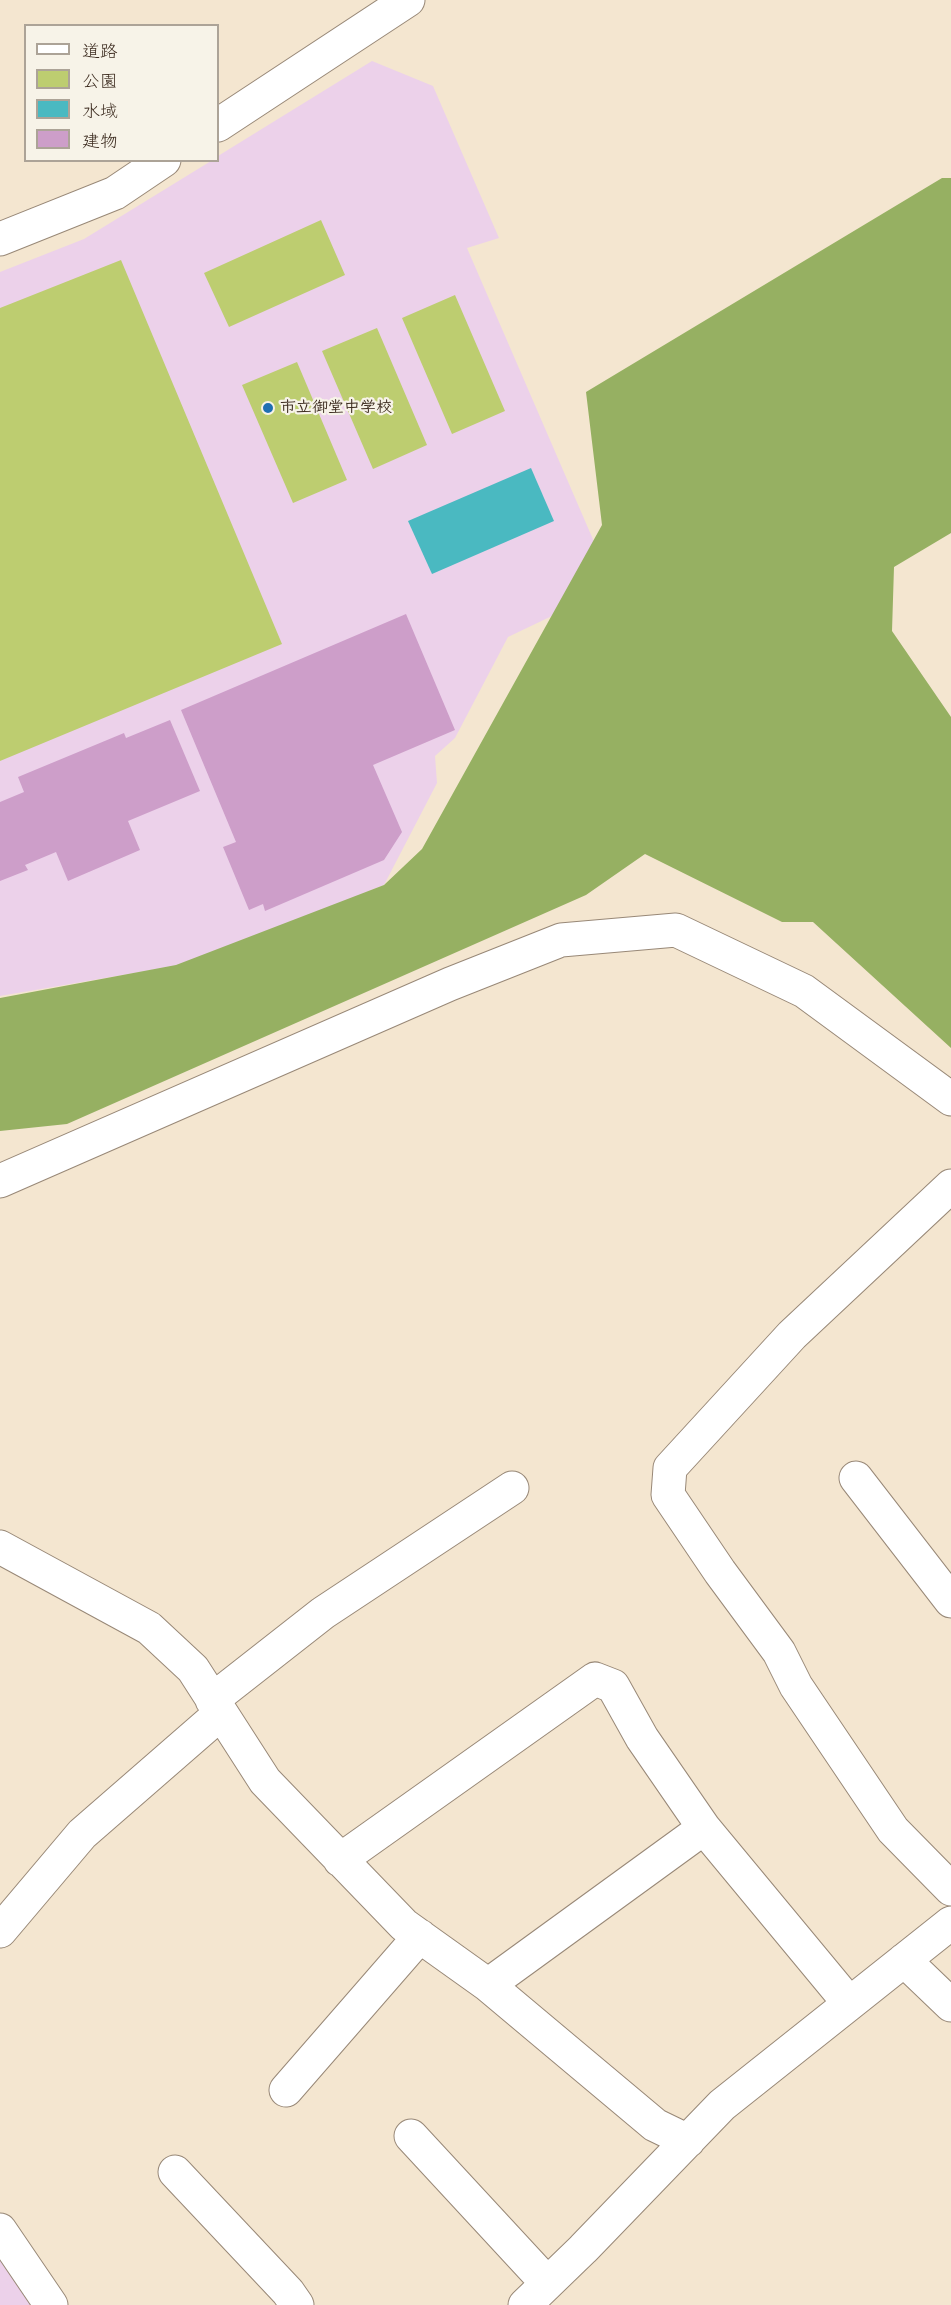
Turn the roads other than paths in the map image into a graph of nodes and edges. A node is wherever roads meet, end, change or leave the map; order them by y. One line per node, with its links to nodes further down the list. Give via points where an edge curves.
1 (408, 0): 2 (street)
2 (219, 124)
3 (161, 162): 4 (street, via 115,193)
4 (0, 238)
5 (951, 1099): 6 (street, via 804,990 676,930 561,940 450,984)
6 (0, 1181)
7 (951, 1186): 15 (street, via 777,1352 670,1468 668,1495 779,1652 796,1686 893,1830)
8 (856, 1478): 11 (street)
9 (512, 1488): 12 (street, via 323,1613)
10 (0, 1547): 12 (street, via 149,1628 193,1669)
11 (951, 1601)
12 (217, 1707): 14 (street, via 265,1781); 17 (street, via 82,1834)
13 (704, 1828): 14 (street, via 642,1738 613,1686 594,1679); 20 (street); 21 (street)
14 (340, 1860): 18 (street, via 404,1925)
15 (951, 1889)
16 (951, 1923): 19 (street)
17 (0, 1931)
18 (420, 1936): 20 (street); 23 (street)
19 (904, 1960): 21 (street); 22 (street)
20 (488, 1985): 25 (street, via 655,2125)
21 (849, 2003): 25 (street, via 722,2105)
22 (951, 2005)
23 (286, 2090)
24 (411, 2136): 28 (street)
25 (688, 2141): 28 (street)
26 (175, 2172): 30 (street)
27 (0, 2230): 29 (street)
28 (536, 2294)
29 (51, 2305)
30 (297, 2305)

